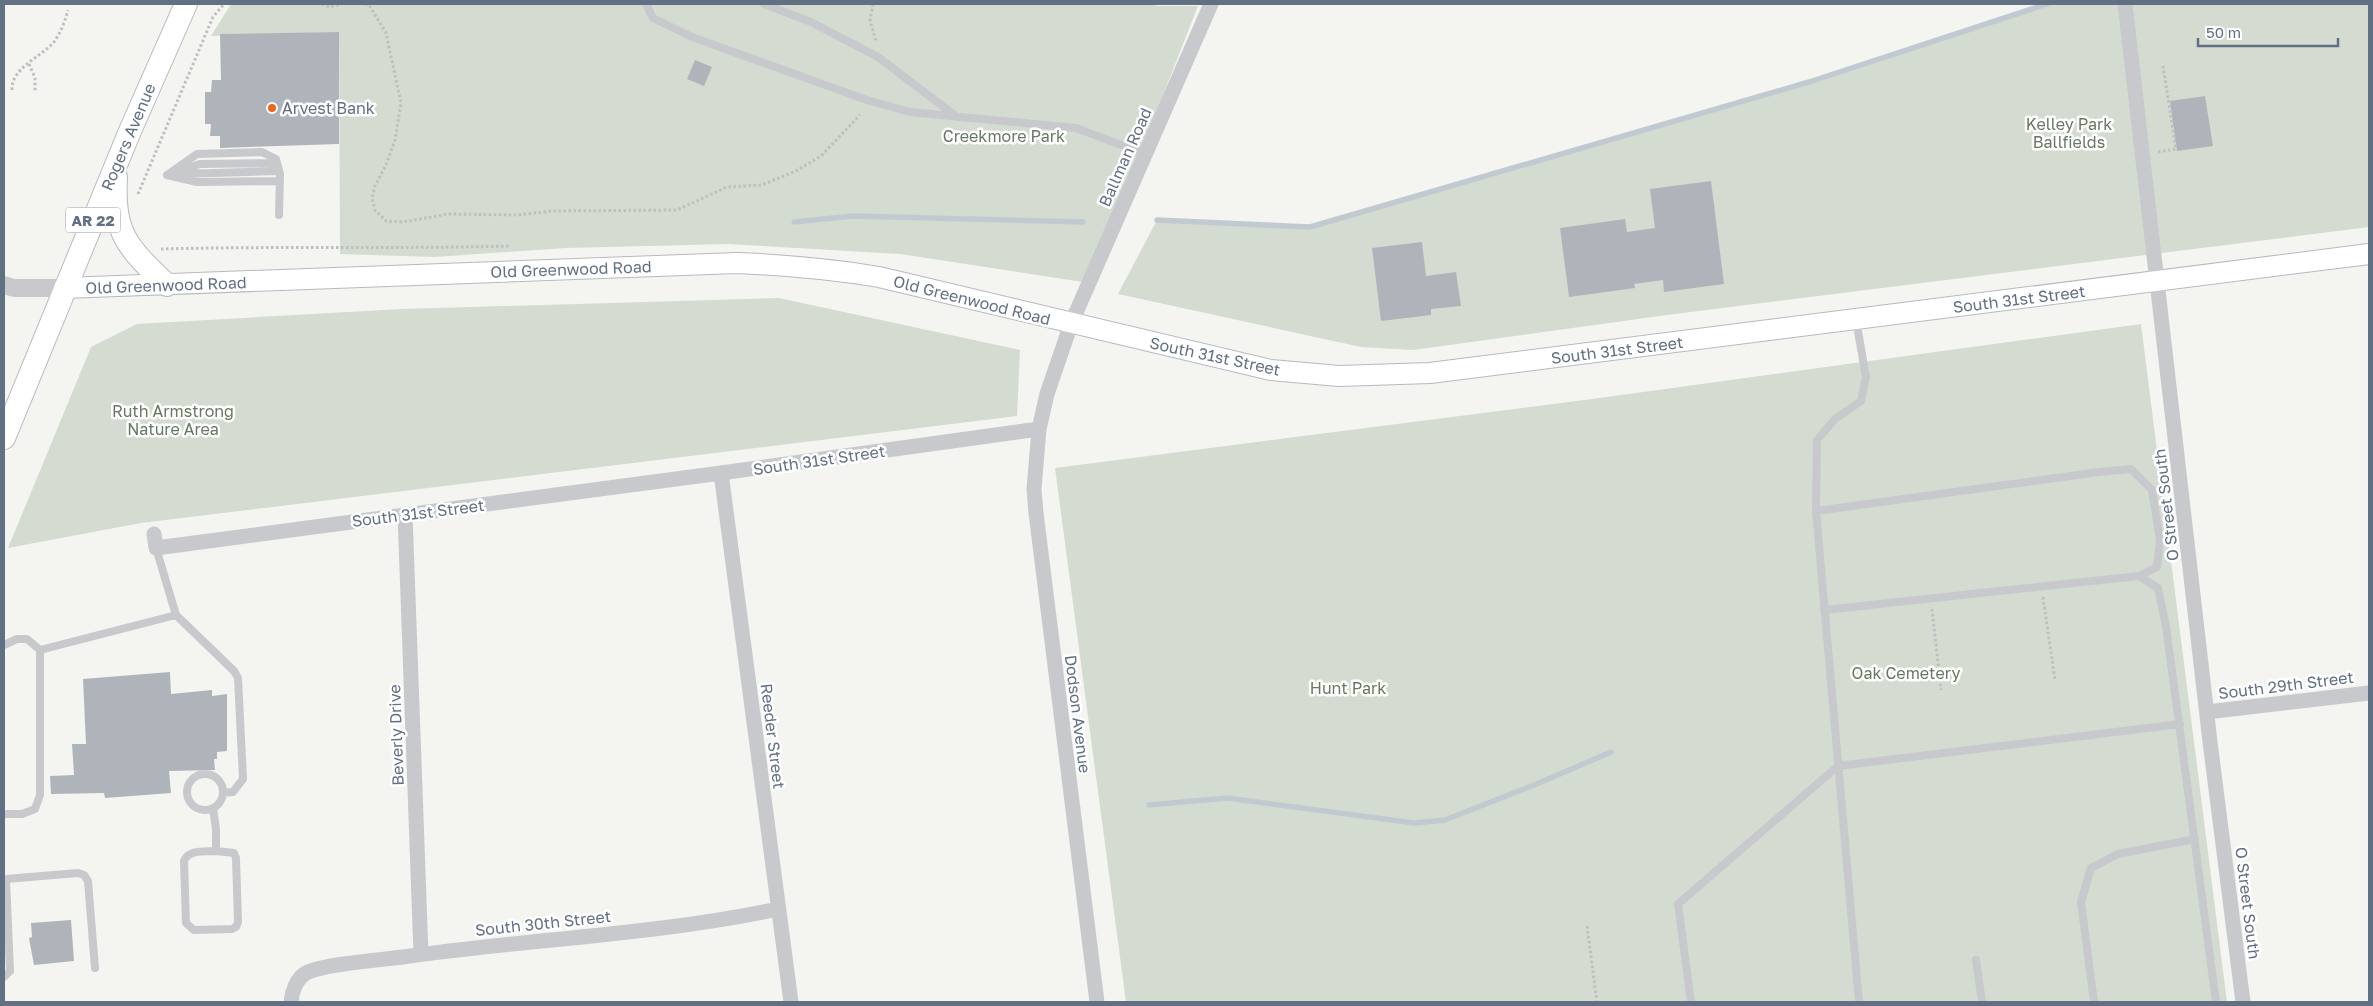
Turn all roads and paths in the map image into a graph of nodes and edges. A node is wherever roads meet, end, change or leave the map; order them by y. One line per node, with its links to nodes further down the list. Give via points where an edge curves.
1 (186, 4): 20 (main road, Rogers Avenue / AR 22)
2 (322, 4): 3 (path, via 329,7)
3 (342, 4)
4 (365, 4): 16 (path, via 369,5 386,33 401,103 395,140 372,198 375,210 386,221 403,222 448,214 677,210 727,187 762,186 796,171 821,156)
5 (646, 4): 17 (lane, via 653,18 701,40 866,100 910,112)
6 (764, 4): 17 (lane, via 811,22 878,57)
7 (874, 4): 11 (path, via 870,20)
8 (1210, 4): 19 (street, Ballman Road)
9 (2125, 4): 28 (street, O Street South)
10 (68, 10): 12 (path, via 55,40)
11 (876, 42)
12 (29, 64): 14 (path, via 18,73); 15 (path, via 35,78)
13 (2163, 66): 18 (path, via 2176,150)
14 (12, 90)
15 (35, 90)
16 (860, 114)
17 (959, 118): 19 (lane, via 1076,128)
18 (2155, 152)
19 (1145, 154): 33 (street, Ballman Road)
20 (117, 162): 30 (main road, via 115,202 120,230 135,255); 31 (main road, Rogers Avenue / AR 22)
21 (278, 167): 22 (lane); 22 (lane, via 276,159 262,152 197,154); 23 (lane)
22 (167, 174): 23 (lane, via 197,182)
23 (279, 181): 24 (lane)
24 (280, 215)
25 (511, 246): 26 (path)
26 (479, 247)
27 (2369, 254): 28 (main road, South 31st Street)
28 (2157, 282): 32 (main road, South 31st Street); 50 (street, O Street South)
29 (4, 285): 31 (street)
30 (167, 285): 31 (main road, Old Greenwood Road); 33 (main road, Old Greenwood Road, via 737,263 785,264 879,278)
31 (64, 288): 35 (main road, Rogers Avenue / AR 22)
32 (1856, 320): 33 (main road, South 31st Street, via 1384,376 1271,370); 37 (lane, via 1866,377 1861,401 1835,420 1817,440)
33 (1071, 324): 34 (street, via 1047,394)
34 (1039, 429): 36 (street, South 31st Street); 67 (street, Dodson Avenue, via 1034,489 1036,513)
35 (4, 438)
36 (721, 473): 38 (street, South 31st Street); 59 (street, Reeder Street)
37 (1816, 511): 40 (lane, via 2131,469 2152,490 2160,540 2157,567); 43 (lane)
38 (405, 514): 39 (street, South 31st Street); 61 (street, Beverly Drive)
39 (155, 541): 44 (lane)
40 (2139, 576): 41 (lane); 51 (lane, via 2158,588)
41 (2042, 587): 42 (lane); 47 (path)
42 (1930, 599): 43 (lane); 48 (path)
43 (1824, 610): 52 (lane)
44 (176, 615): 46 (lane); 53 (lane, via 238,678 243,779 233,792)
45 (4, 645): 46 (lane, via 26,639)
46 (40, 650): 55 (lane, via 40,794 35,809 22,814)
47 (2055, 680)
48 (1941, 690)
49 (2369, 693): 50 (street, South 29th Street)
50 (2208, 712): 74 (street, O Street South)
51 (2180, 724): 52 (lane); 56 (lane)
52 (1838, 766): 69 (lane, via 1678,904); 70 (lane)
53 (223, 793): 54 (lane); 54 (lane, via 220,782 211,775 200,775 191,781 187,792 191,804 201,810)
54 (213, 808): 57 (lane)
55 (4, 814)
56 (2195, 839): 72 (lane, via 2118,854 2091,868 2081,902); 73 (lane)
57 (216, 851): 57 (lane, via 229,851 236,858 238,922 232,929 194,930 186,923 184,861 190,852)
58 (5, 879): 63 (lane, via 84,875 88,882); 64 (lane, via 10,971)
59 (778, 909): 61 (street, South 30th Street, via 687,924); 66 (street, Reeder Street)
60 (1587, 926): 68 (path)
61 (421, 954): 65 (street, South 30th Street, via 311,971 297,982)
62 (1976, 960): 71 (lane)
63 (95, 968)
64 (4, 978)
65 (291, 1002)
66 (791, 1002)
67 (1097, 1002)
68 (1596, 1002)
69 (1691, 1002)
70 (1859, 1002)
71 (1982, 1002)
72 (2094, 1002)
73 (2216, 1002)
74 (2243, 1002)

